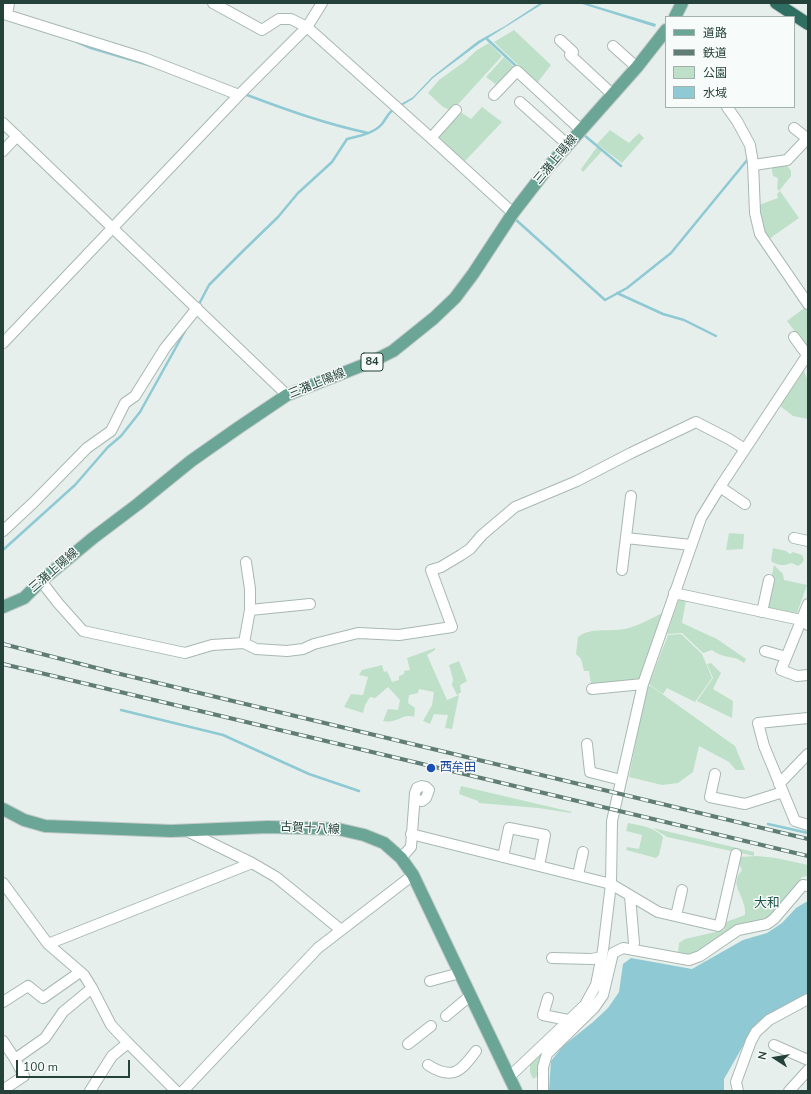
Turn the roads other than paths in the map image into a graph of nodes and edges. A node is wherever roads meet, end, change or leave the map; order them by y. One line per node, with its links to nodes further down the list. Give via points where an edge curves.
1 (9, 3): 14 (street, via 7,15 144,58)
2 (213, 3): 8 (street, via 262,30 279,19 291,19)
3 (322, 3): 8 (street)
4 (682, 3): 6 (main road)
5 (776, 3): 7 (highway)
6 (676, 16)
7 (808, 24)
8 (306, 27): 14 (street); 23 (street)
9 (664, 37): 13 (main road, 三潴上陽線 / 84)
10 (560, 40): 13 (street, via 575,50 570,55)
11 (613, 46): 12 (street)
12 (632, 63)
13 (612, 94): 21 (main road, 三潴上陽線 / 84)
14 (239, 95): 29 (street)
15 (494, 95): 21 (street, via 517,71 542,99)
16 (520, 102): 25 (street)
17 (728, 108): 27 (street, via 750,145)
18 (456, 110): 23 (street)
19 (3, 123): 22 (street)
20 (794, 128): 24 (street)
21 (581, 130): 25 (main road, 三潴上陽線 / 84)
22 (17, 136): 26 (street); 29 (street)
23 (431, 138): 28 (street)
24 (806, 143): 27 (street, via 787,160)
25 (568, 145): 28 (main road, 三潴上陽線 / 84)
26 (3, 151)
27 (754, 165): 30 (street, via 755,213 760,234)
28 (513, 213): 35 (main road, 三潴上陽線 / 84, via 455,298 413,335 393,351 371,362)
29 (113, 228): 31 (street); 33 (street)
30 (808, 304)
31 (197, 308): 35 (street); 40 (street, via 165,348 135,396 125,403 111,431 87,448)
32 (794, 337): 34 (street)
33 (3, 343)
34 (808, 354): 36 (street)
35 (288, 394): 48 (main road, 三潴上陽線 / 84, via 191,461)
36 (745, 449): 37 (street); 56 (street, via 696,422 577,481 515,507 461,555 431,570 452,627 399,635 358,633 287,652 256,649)
37 (720, 487): 39 (street); 44 (street, via 701,518)
38 (632, 496): 41 (street)
39 (745, 504)
40 (3, 531)
41 (626, 538): 44 (street); 46 (street)
42 (794, 538): 43 (street)
43 (808, 541)
44 (691, 545): 49 (street)
45 (246, 562): 53 (street)
46 (622, 570)
47 (769, 580): 54 (street)
48 (41, 581): 52 (main road, 三潴上陽線 / 84, via 24,598); 56 (street, via 83,631 185,653 212,646)
49 (674, 593): 54 (street); 60 (street)
50 (310, 604): 53 (street)
51 (808, 604): 55 (street)
52 (3, 607)
53 (250, 610): 56 (street)
54 (762, 612): 55 (street)
55 (804, 623): 58 (street)
56 (244, 643)
57 (766, 651): 58 (street)
58 (786, 657): 59 (street, via 781,670 797,676)
59 (808, 675)
60 (643, 684): 61 (street); 66 (street)
61 (592, 689)
62 (808, 718): 67 (street, via 758,723 764,746)
63 (587, 744): 66 (street, via 590,772)
64 (808, 754): 67 (street)
65 (715, 774): 67 (street, via 710,797 746,808)
66 (621, 780): 82 (street, via 612,821)
67 (781, 788): 70 (street, via 795,821)
68 (415, 800): 72 (street)
69 (3, 809): 71 (main road, 古賀十八線, via 24,820 45,826)
70 (808, 825)
71 (187, 831): 76 (main road, 古賀十八線, via 268,827 338,829 384,843); 77 (street)
72 (411, 834): 75 (street); 76 (street, via 411,847)
73 (583, 852): 80 (street)
74 (736, 854): 86 (street, via 720,924 718,926)
75 (503, 857): 78 (street); 78 (street, via 509,828 545,835)
76 (401, 858): 79 (main road, 古賀十八線)
77 (252, 863): 87 (street, via 276,877); 89 (street)
78 (539, 866): 80 (street)
79 (413, 875): 87 (street); 93 (main road, 古賀十八線)
80 (578, 875): 82 (street)
81 (3, 883): 89 (street)
82 (611, 884): 85 (street); 90 (street)
83 (808, 886): 118 (street, via 803,885 767,924 738,930 700,956 689,960 623,948 613,953 603,995 594,1008 547,1054)
84 (682, 890): 86 (street)
85 (630, 896): 86 (street, via 658,912); 88 (street)
86 (676, 916)
87 (341, 930): 116 (street, via 318,948)
88 (634, 943)
89 (48, 944): 92 (street)
90 (601, 957): 91 (street, via 592,960); 101 (street, via 596,985 585,1005)
91 (552, 958)
92 (80, 972): 95 (street); 99 (street, via 44,998 28,986)
93 (460, 973): 94 (street); 96 (main road, 古賀十八線)
94 (430, 981)
95 (92, 988): 104 (street, via 111,1025); 108 (street, via 63,1012 45,1038)
96 (471, 995): 100 (street); 112 (main road, 古賀十八線)
97 (548, 998): 101 (street, via 543,1015)
98 (808, 999): 119 (street, via 768,1020 756,1032 736,1082)
99 (3, 1002)
100 (446, 1016)
101 (568, 1020): 112 (street)
102 (431, 1026): 105 (street)
103 (3, 1041): 108 (street)
104 (128, 1043): 114 (street, via 112,1056); 115 (street)
105 (408, 1044)
106 (774, 1045): 109 (street)
107 (476, 1051): 110 (street, via 464,1068 458,1071 444,1073)
108 (15, 1059): 113 (street, via 24,1076)
109 (808, 1060)
110 (428, 1066)
111 (808, 1070): 120 (street)
112 (509, 1077): 117 (main road, 古賀十八線)
113 (3, 1090)
114 (90, 1091)
115 (176, 1091)
116 (183, 1091)
117 (516, 1091)
118 (543, 1091)
119 (738, 1091)
120 (789, 1091)

